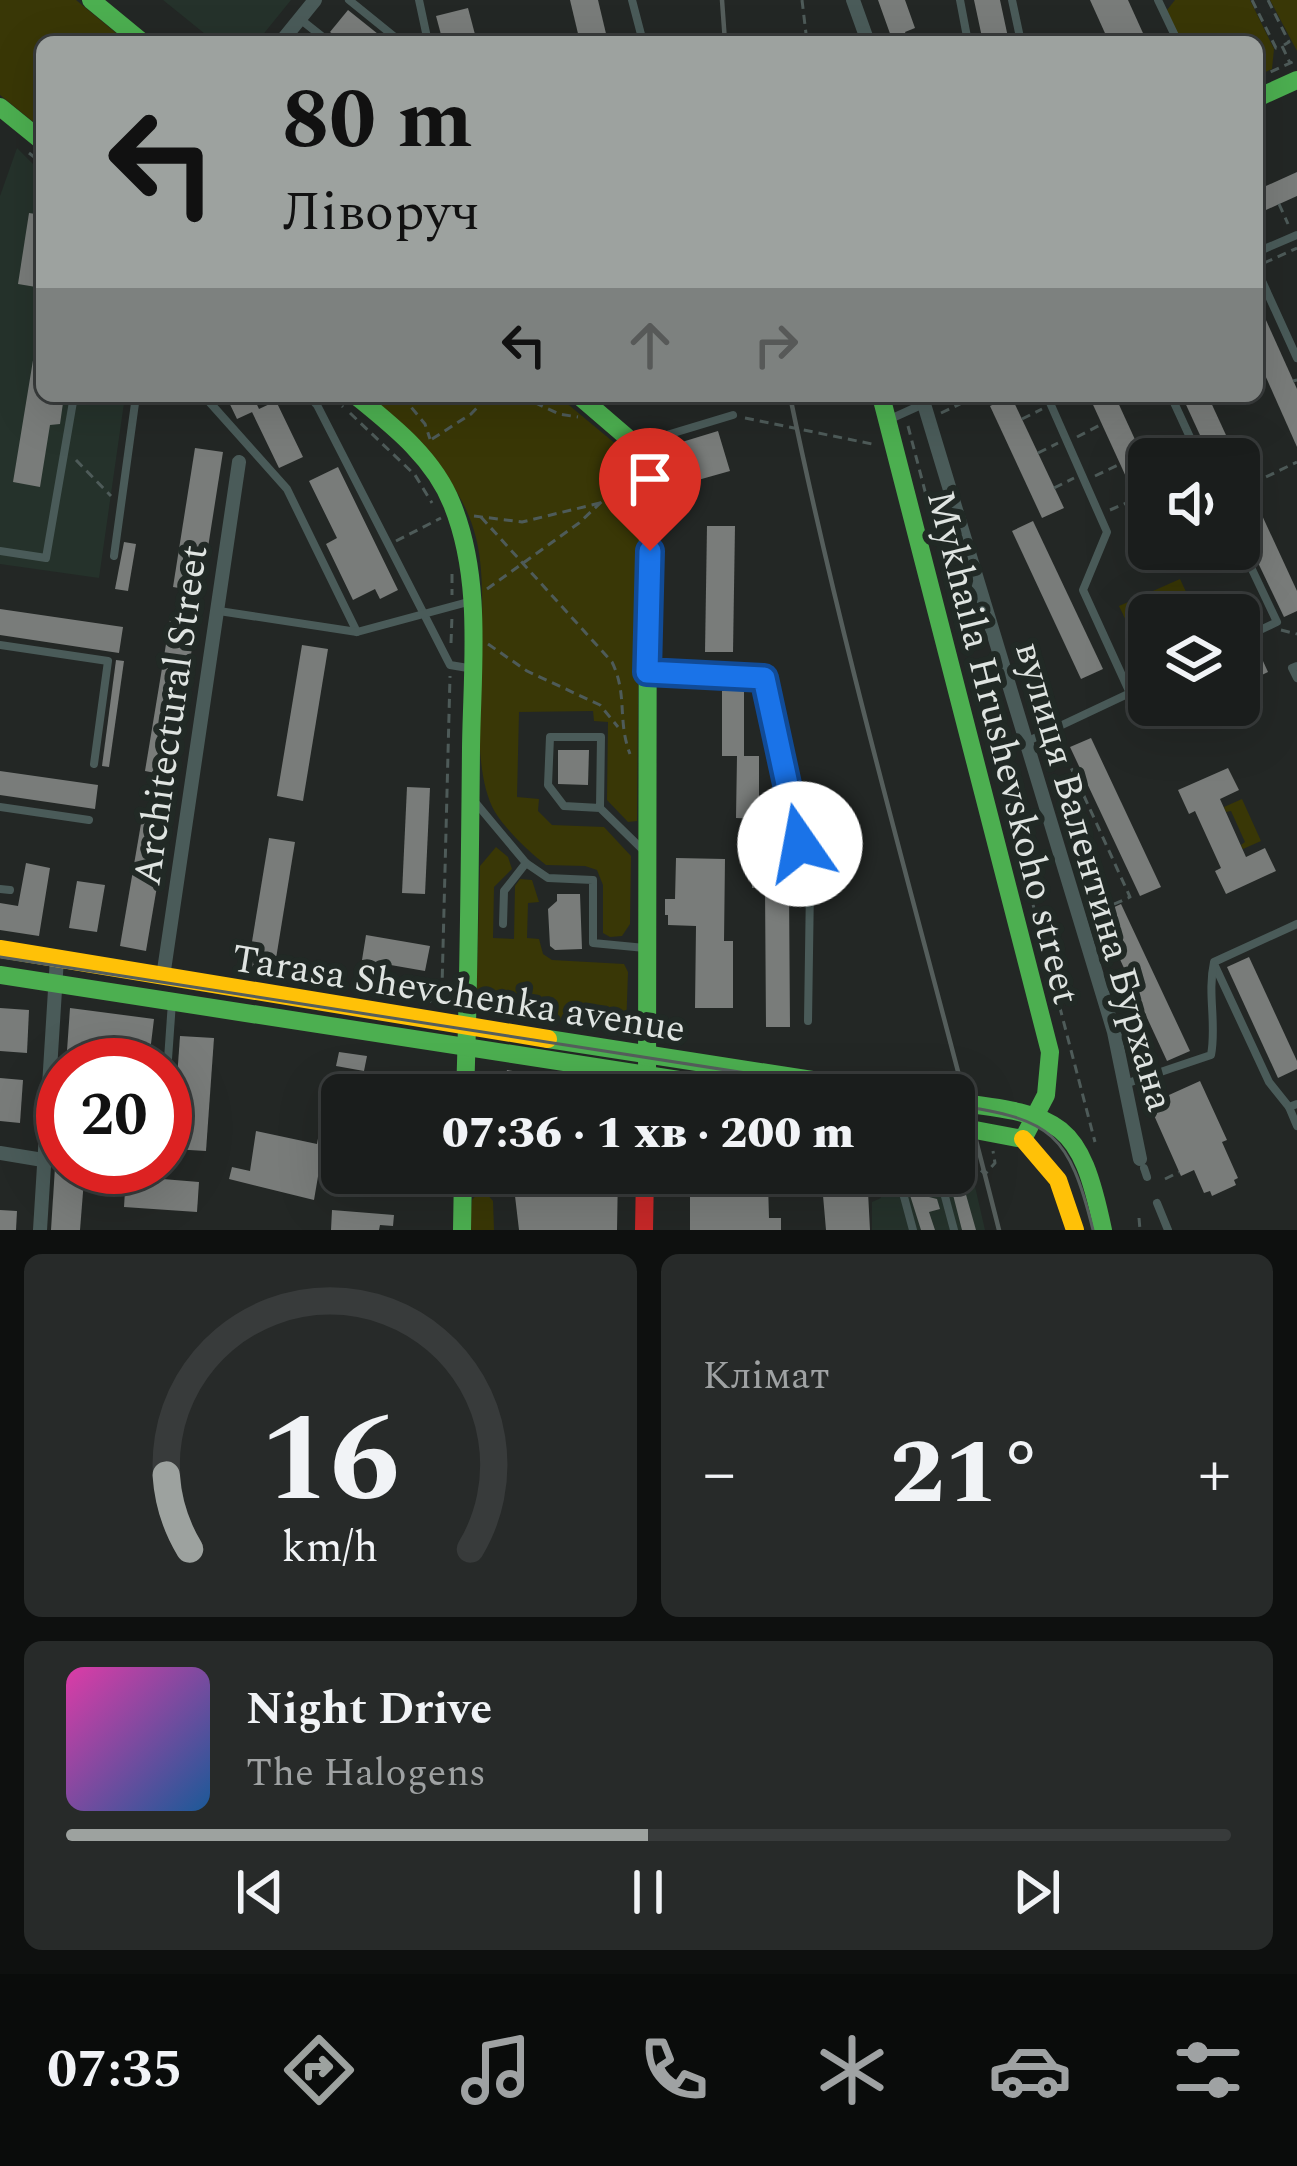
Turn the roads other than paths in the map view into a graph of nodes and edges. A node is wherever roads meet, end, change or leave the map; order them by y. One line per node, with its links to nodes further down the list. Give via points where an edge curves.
1 (91, 0): 11 (main road)
2 (315, 0): 10 (street)
3 (349, 0): 14 (lane)
4 (419, 0): 15 (lane)
5 (632, 0): 16 (lane)
6 (853, 0): 17 (street)
7 (960, 0): 18 (lane)
8 (1012, 0): 19 (lane)
9 (1159, 0): 20 (lane)
10 (300, 19): 12 (street); 13 (lane)
11 (135, 36)
12 (286, 36)
13 (321, 36)
14 (394, 36)
15 (427, 36)
16 (641, 36)
17 (866, 36)
18 (967, 36)
19 (1020, 36)
20 (1175, 36)
21 (1294, 71): 22 (main road)
22 (1263, 94)
23 (0, 107): 24 (main road)
24 (36, 136)
25 (1295, 236): 26 (lane)
26 (1263, 249)
27 (1263, 282): 28 (lane)
28 (1297, 358)
29 (73, 402): 47 (lane, via 46,558)
30 (135, 402): 48 (lane)
31 (209, 402): 54 (lane, via 287,489)
32 (314, 402): 40 (lane)
33 (321, 402): 40 (lane)
34 (363, 402): 50 (main road, via 427,463 447,520 464,542)
35 (586, 402): 45 (main road)
36 (885, 402): 43 (main road, Mykhaila Hrushevskoho street)
37 (935, 402): 41 (lane)
38 (1174, 402): 44 (lane)
39 (1050, 403): 60 (lane, via 1107,532 1083,590)
40 (317, 405): 52 (lane)
41 (926, 411): 43 (lane); 62 (street, вулиця Валентина Бурхана)
42 (733, 415): 45 (lane)
43 (896, 417): 93 (main road, Mykhaila Hrushevskoho street, via 1050,1052)
44 (1190, 438)
45 (640, 453): 58 (main road, via 650,511)
46 (239, 462): 51 (street, Architectural Street)
47 (0, 551)
48 (114, 556)
49 (1252, 570): 53 (lane, via 1277,622)
50 (461, 604): 52 (lane); 57 (main road)
51 (217, 610): 54 (lane); 77 (street, Architectural Street)
52 (423, 614): 54 (lane); 57 (lane, via 450,665)
53 (1260, 630)
54 (357, 632)
55 (0, 645): 63 (lane, via 108,661)
56 (1297, 666): 59 (lane)
57 (471, 669): 64 (main road)
58 (647, 672): 68 (main road); 80 (lane, via 764,678 810,886)
59 (1297, 678)
60 (1128, 689)
61 (1128, 694): 62 (lane)
62 (1025, 742): 90 (street, вулиця Валентина Бурхана)
63 (94, 764)
64 (470, 795): 69 (lane); 81 (main road)
65 (0, 807): 67 (lane)
66 (600, 808): 66 (lane, via 564,806 548,785 550,737 601,737); 68 (lane)
67 (89, 820)
68 (645, 852): 72 (main road)
69 (526, 863): 70 (lane, via 505,891); 72 (lane, via 548,878 593,880 593,944)
70 (503, 923)
71 (1297, 924): 75 (lane)
72 (646, 948): 85 (main road)
73 (0, 949): 74 (main road, Tarasa Shevchenka avenue)
74 (57, 958): 77 (main road, Tarasa Shevchenka avenue); 78 (street)
75 (1214, 962): 90 (lane, via 1211,1055); 92 (lane, via 1269,1082)
76 (0, 975): 78 (main road, Tarasa Shevchenka avenue)
77 (164, 977): 81 (main road, Tarasa Shevchenka avenue)
78 (53, 983): 79 (main road, Tarasa Shevchenka avenue); 82 (street)
79 (172, 1002): 83 (lane); 84 (main road, Tarasa Shevchenka avenue)
80 (808, 1021)
81 (466, 1025): 84 (main road); 85 (main road, Tarasa Shevchenka avenue)
82 (50, 1038)
83 (169, 1038)
84 (466, 1050): 86 (main road); 87 (main road, Tarasa Shevchenka avenue)
85 (646, 1055): 88 (main road); 89 (main road, Tarasa Shevchenka avenue)
86 (465, 1074)
87 (587, 1074)
88 (647, 1074)
89 (771, 1074)
90 (1125, 1084): 99 (street, вулиця Валентина Бурхана)
91 (975, 1105): 93 (main road)
92 (1293, 1106): 94 (lane)
93 (1037, 1114): 96 (main road); 110 (main road, via 1087,1162)
94 (1297, 1126)
95 (975, 1130): 96 (main road)
96 (1023, 1139): 109 (main road, via 1064,1186)
97 (0, 1153): 98 (street)
98 (36, 1159)
99 (1143, 1167)
100 (42, 1194): 105 (street)
101 (645, 1194): 106 (main road)
102 (903, 1194): 107 (lane)
103 (944, 1194): 108 (lane)
104 (1157, 1203): 111 (lane)
105 (40, 1230)
106 (644, 1230)
107 (914, 1230)
108 (954, 1230)
109 (1075, 1230)
110 (1103, 1230)
111 (1168, 1230)

